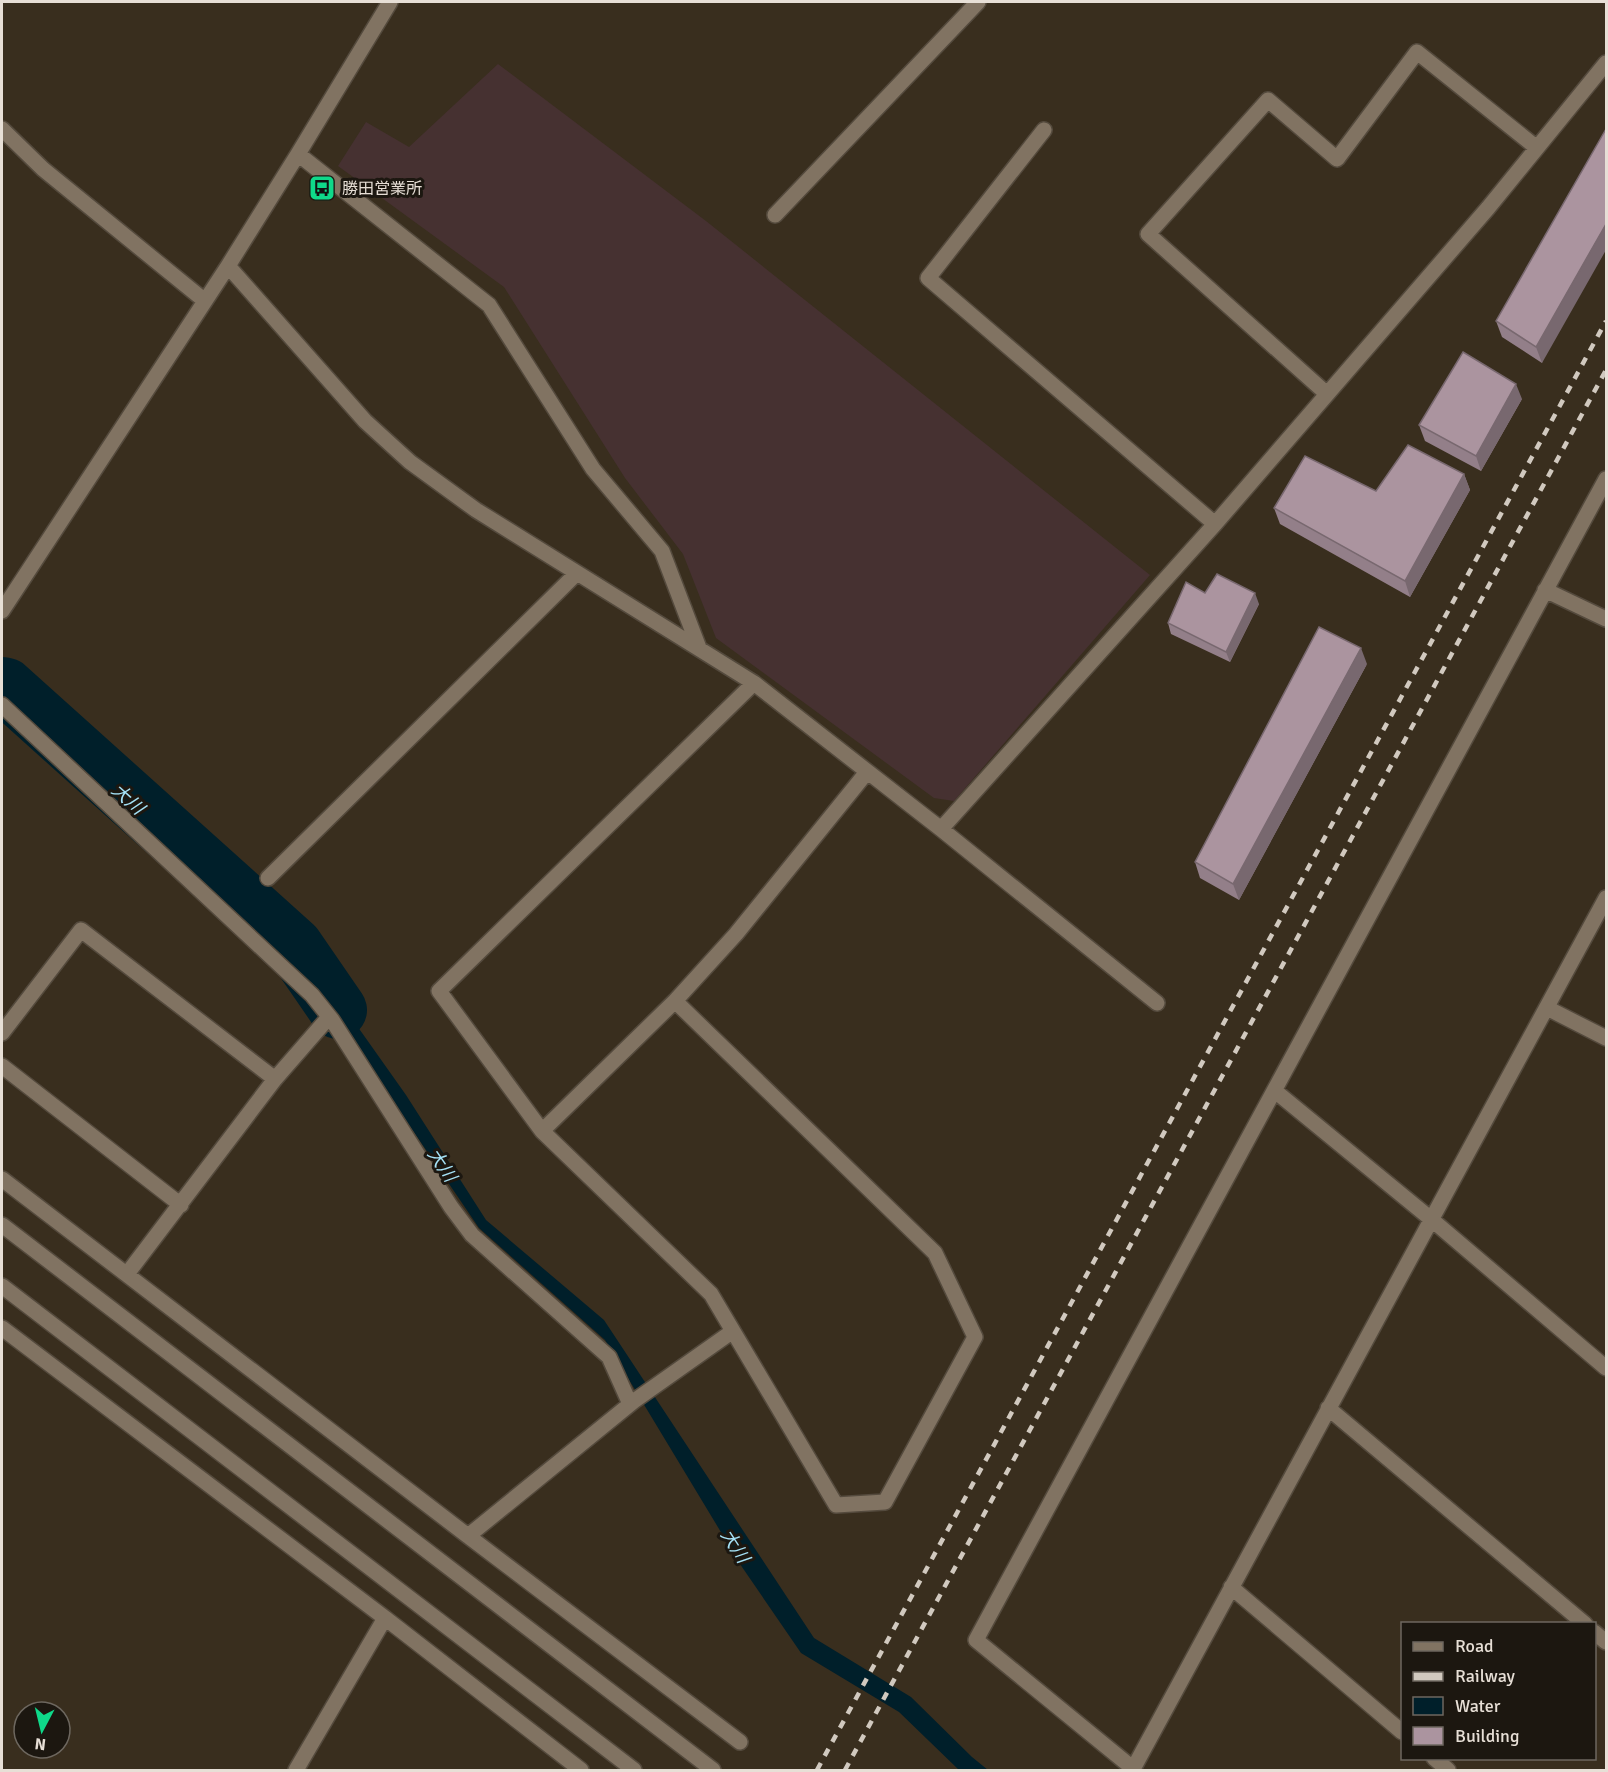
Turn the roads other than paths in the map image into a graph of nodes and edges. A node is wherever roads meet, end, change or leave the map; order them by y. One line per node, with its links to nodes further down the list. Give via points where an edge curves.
1 (390, 2): 7 (street)
2 (978, 2): 8 (street)
3 (1606, 63): 6 (street)
4 (2, 129): 10 (street, via 43,169)
5 (1044, 130): 13 (street, via 928,278)
6 (1537, 148): 11 (street); 11 (street, via 1418,52 1337,159 1268,99 1148,234)
7 (298, 154): 9 (street); 18 (street, via 489,305 593,469 662,551)
8 (775, 215)
9 (228, 266): 10 (street); 14 (street, via 365,421 410,462 476,510)
10 (205, 302): 16 (street)
11 (1327, 394): 13 (street)
12 (1606, 479): 15 (street)
13 (1215, 524): 22 (street)
14 (577, 573): 18 (street); 23 (street)
15 (1545, 590): 17 (street); 33 (street)
16 (2, 611)
17 (1606, 619)
18 (699, 648): 19 (street)
19 (754, 683): 21 (street); 34 (street, via 440,991)
20 (2, 705): 28 (street, via 312,995)
21 (867, 772): 22 (street); 25 (street, via 736,934)
22 (941, 829): 26 (street)
23 (268, 878)
24 (1606, 898): 27 (street)
25 (675, 1001): 34 (street); 42 (street, via 935,1253 975,1336 885,1502 836,1505)
26 (1157, 1003)
27 (1547, 1008): 30 (street); 37 (street)
28 (329, 1017): 32 (street); 44 (street, via 472,1235 609,1357)
29 (2, 1033): 32 (street, via 81,930)
30 (1606, 1038)
31 (2, 1066): 36 (street)
32 (275, 1079): 36 (street)
33 (1275, 1091): 37 (street); 57 (street, via 976,1640)
34 (542, 1131): 42 (street, via 711,1294)
35 (2, 1179): 39 (street)
36 (181, 1205): 39 (street)
37 (1431, 1219): 43 (street); 45 (street)
38 (2, 1225): 56 (street)
39 (127, 1274): 46 (street)
40 (2, 1286): 55 (street)
41 (2, 1328): 48 (street)
42 (733, 1331): 44 (street)
43 (1606, 1368)
44 (632, 1402): 46 (street)
45 (1328, 1408): 47 (street); 49 (street)
46 (468, 1536): 51 (street)
47 (1231, 1587): 50 (street); 57 (street)
48 (385, 1618): 53 (street); 54 (street)
49 (1584, 1622)
50 (1401, 1731)
51 (740, 1742)
52 (1436, 1760): 58 (street)
53 (296, 1770)
54 (581, 1770)
55 (634, 1770)
56 (713, 1770)
57 (1134, 1770)
58 (1448, 1770)

